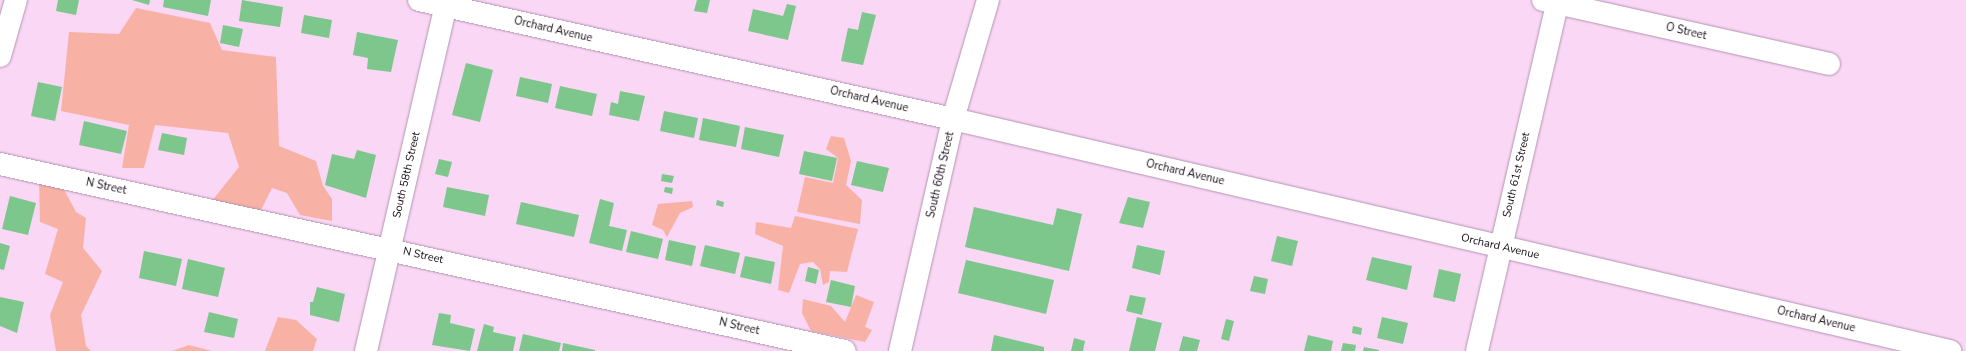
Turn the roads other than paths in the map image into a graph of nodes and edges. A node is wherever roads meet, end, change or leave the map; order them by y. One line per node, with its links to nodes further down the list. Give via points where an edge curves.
1 (16, 0): 6 (street)
2 (418, 0): 5 (street, Orchard Avenue)
3 (988, 0): 8 (street, South 60th Street)
4 (1553, 1): 7 (street, O Street); 10 (street, South 61st Street)
5 (447, 3): 8 (street, Orchard Avenue); 11 (street, South 58th Street)
6 (0, 56)
7 (1829, 64)
8 (953, 119): 10 (street, Orchard Avenue); 14 (street, South 60th Street)
9 (0, 164): 11 (street, N Street)
10 (1501, 247): 15 (street, South 61st Street); 16 (street, Orchard Avenue)
11 (390, 249): 12 (street, South 58th Street); 13 (street, N Street)
12 (366, 351)
13 (845, 351)
14 (900, 351)
15 (1477, 351)
16 (1950, 351)

